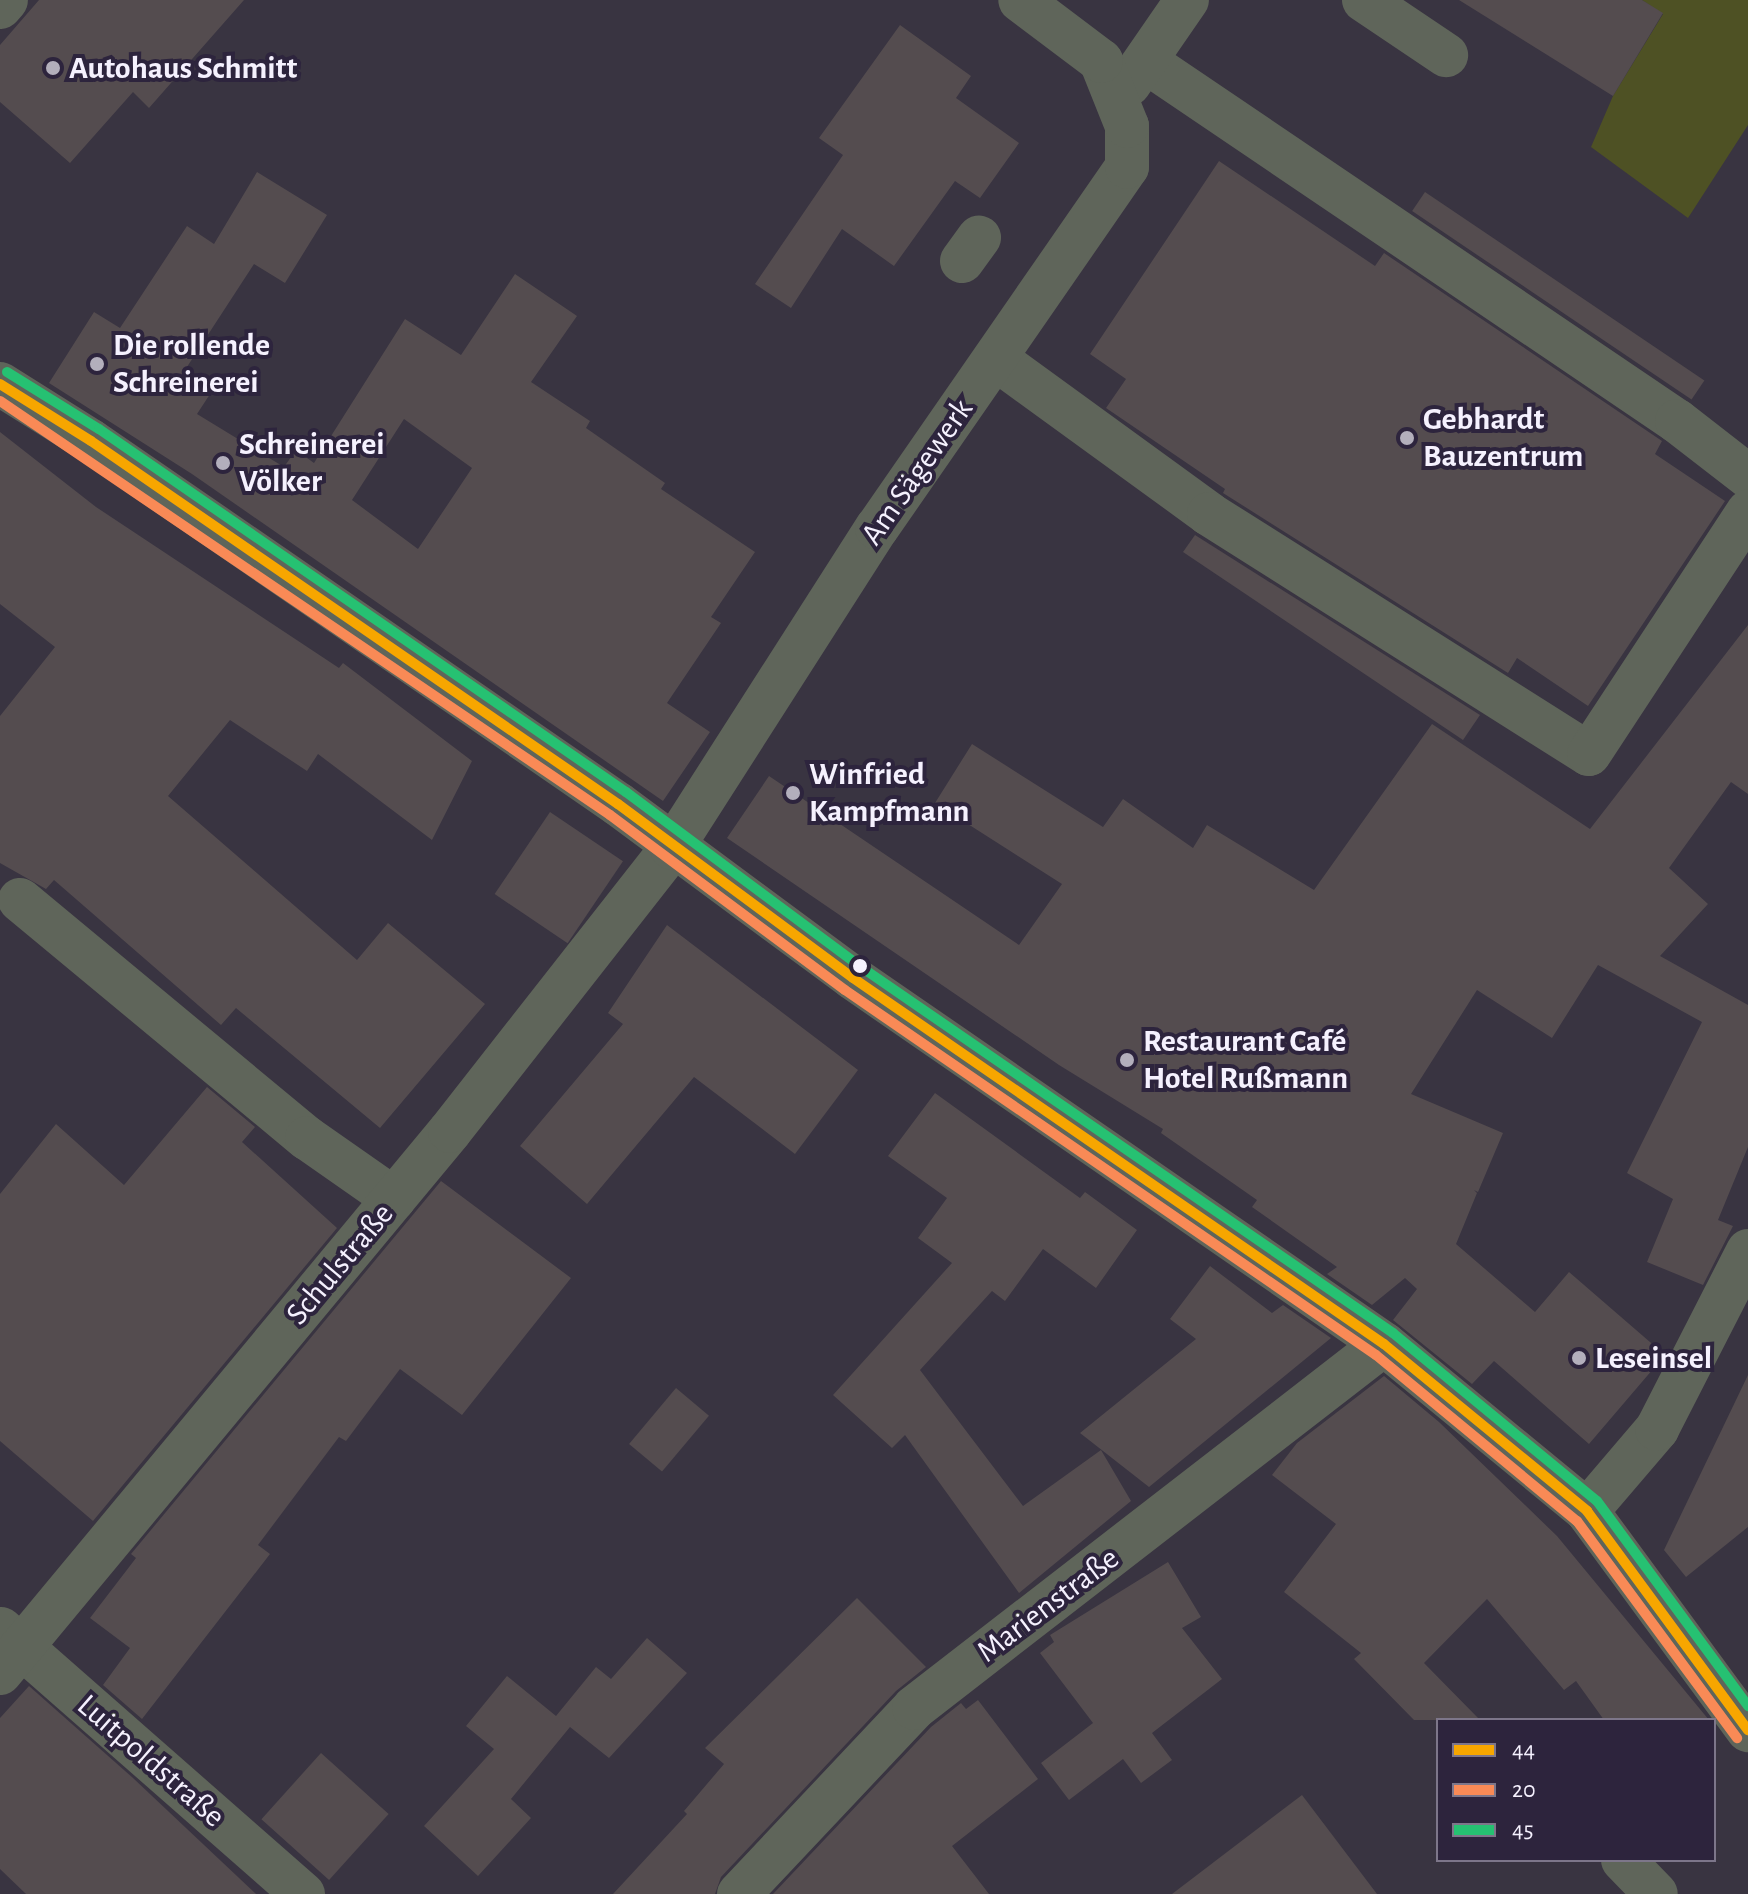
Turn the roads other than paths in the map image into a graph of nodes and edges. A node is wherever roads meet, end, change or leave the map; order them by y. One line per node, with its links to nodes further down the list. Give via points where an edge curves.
1 (6, 0): 5 (street)
2 (1020, 0): 7 (street, Am Sägewerk, via 1101,61)
3 (1187, 0): 7 (street)
4 (1364, 0): 6 (street)
5 (0, 7)
6 (1446, 55)
7 (1132, 76): 8 (street, Am Sägewerk, via 1127,167); 10 (street, via 1652,404)
8 (996, 359): 11 (street, via 1209,514 1589,754); 12 (street, Am Sägewerk, via 877,528)
9 (0, 384): 12 (street, via 266,560 618,804)
10 (1748, 476)
11 (1748, 512)
12 (672, 848): 14 (street, Schulstraße); 16 (street)
13 (20, 900): 14 (street, via 307,1138)
14 (394, 1199): 18 (street, Schulstraße)
15 (1748, 1251): 17 (street, via 1657,1429)
16 (1384, 1344): 17 (street); 22 (street, Marienstraße, via 914,1708)
17 (1587, 1511): 19 (street)
18 (7, 1649): 21 (street, Luitpoldstraße)
19 (1748, 1730)
20 (1625, 1862): 23 (street)
21 (303, 1894)
22 (739, 1894)
23 (1656, 1894)

